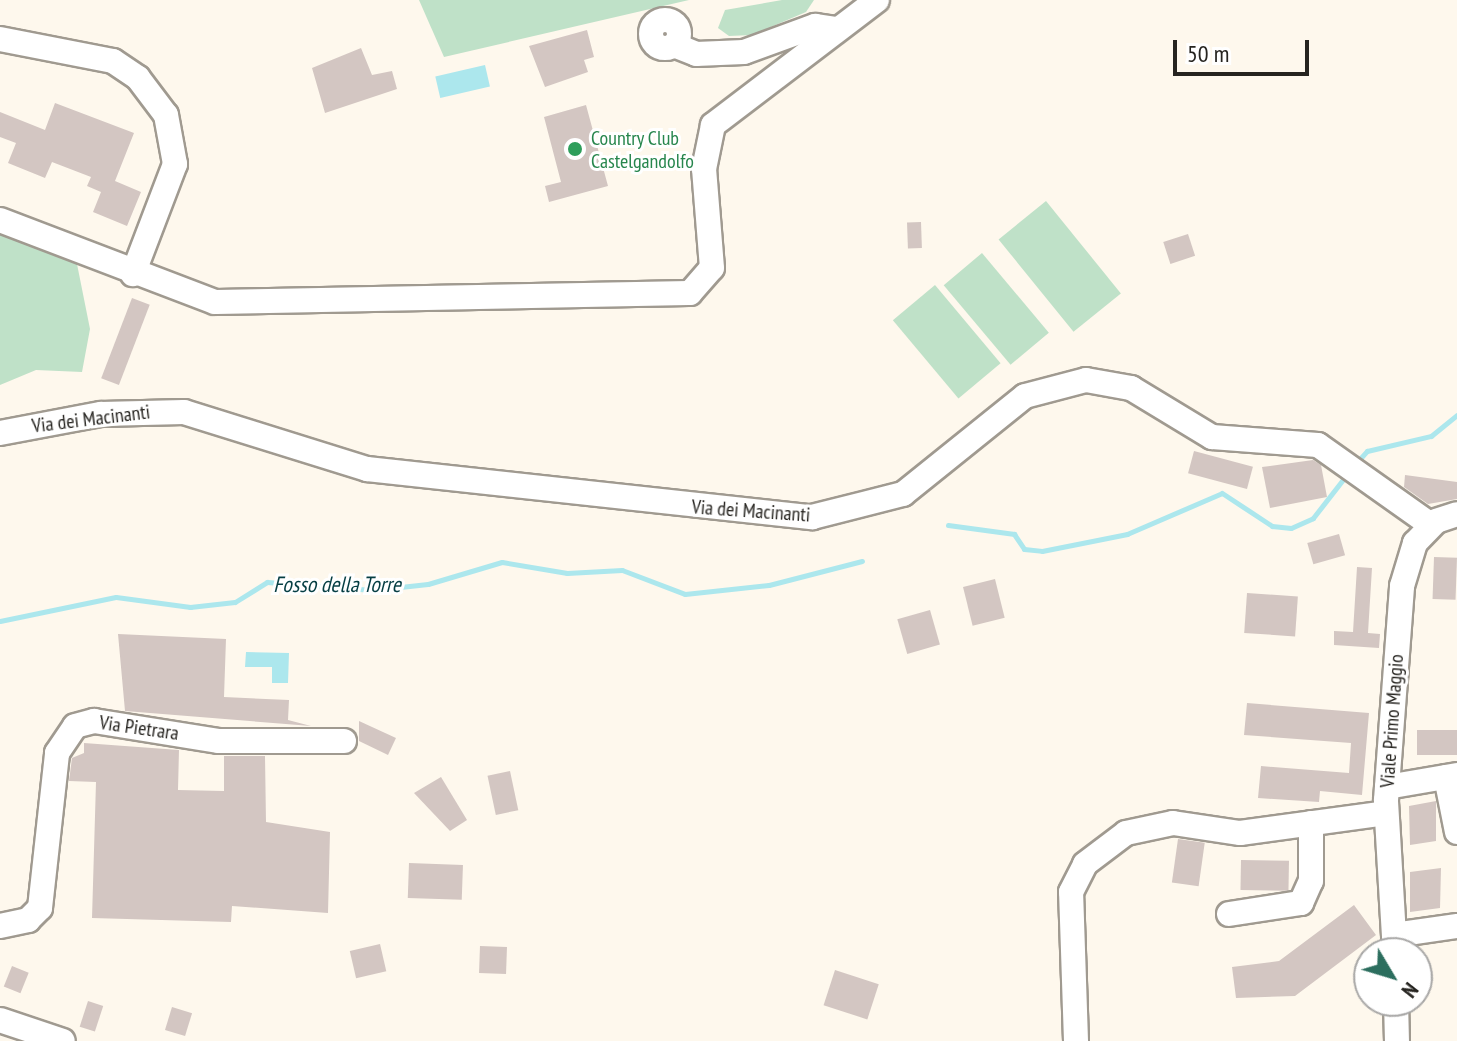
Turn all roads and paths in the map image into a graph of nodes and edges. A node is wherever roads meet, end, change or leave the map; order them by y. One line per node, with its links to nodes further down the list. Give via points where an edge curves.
1 (877, 0): 2 (street)
2 (837, 29): 4 (street, via 815,26 744,52 696,54); 6 (street, via 713,125 704,169 712,262 697,291 236,303 197,299)
3 (0, 39): 6 (street, via 113,61 138,78 166,115 175,164)
4 (674, 45)
5 (0, 220): 6 (street)
6 (133, 274)
7 (0, 433): 9 (street, Via dei Macinanti, via 101,414 184,412 377,471 812,517 903,494 1025,396 1086,380 1131,388 1212,437 1304,441 1353,468)
8 (1457, 514): 9 (street)
9 (1431, 525): 12 (street, Viale Primo Maggio, via 1412,549 1402,586)
10 (344, 741): 17 (street, Via Pietrara, via 226,741 94,721 75,726 57,753 40,908 28,920)
11 (1452, 776): 12 (street); 15 (street)
12 (1387, 787): 13 (street, Viale Primo Maggio)
13 (1386, 813): 14 (street); 19 (street, Viale Primo Maggio)
14 (1311, 823): 16 (street, via 1311,881 1301,903); 24 (street, via 1240,833 1141,826 1085,864 1071,892)
15 (1457, 832)
16 (1229, 914)
17 (0, 926)
18 (1457, 926): 20 (street)
19 (1394, 937)
20 (1418, 937)
21 (1396, 1017): 25 (street)
22 (0, 1020): 23 (street)
23 (63, 1041)
24 (1076, 1041)
25 (1397, 1041)

